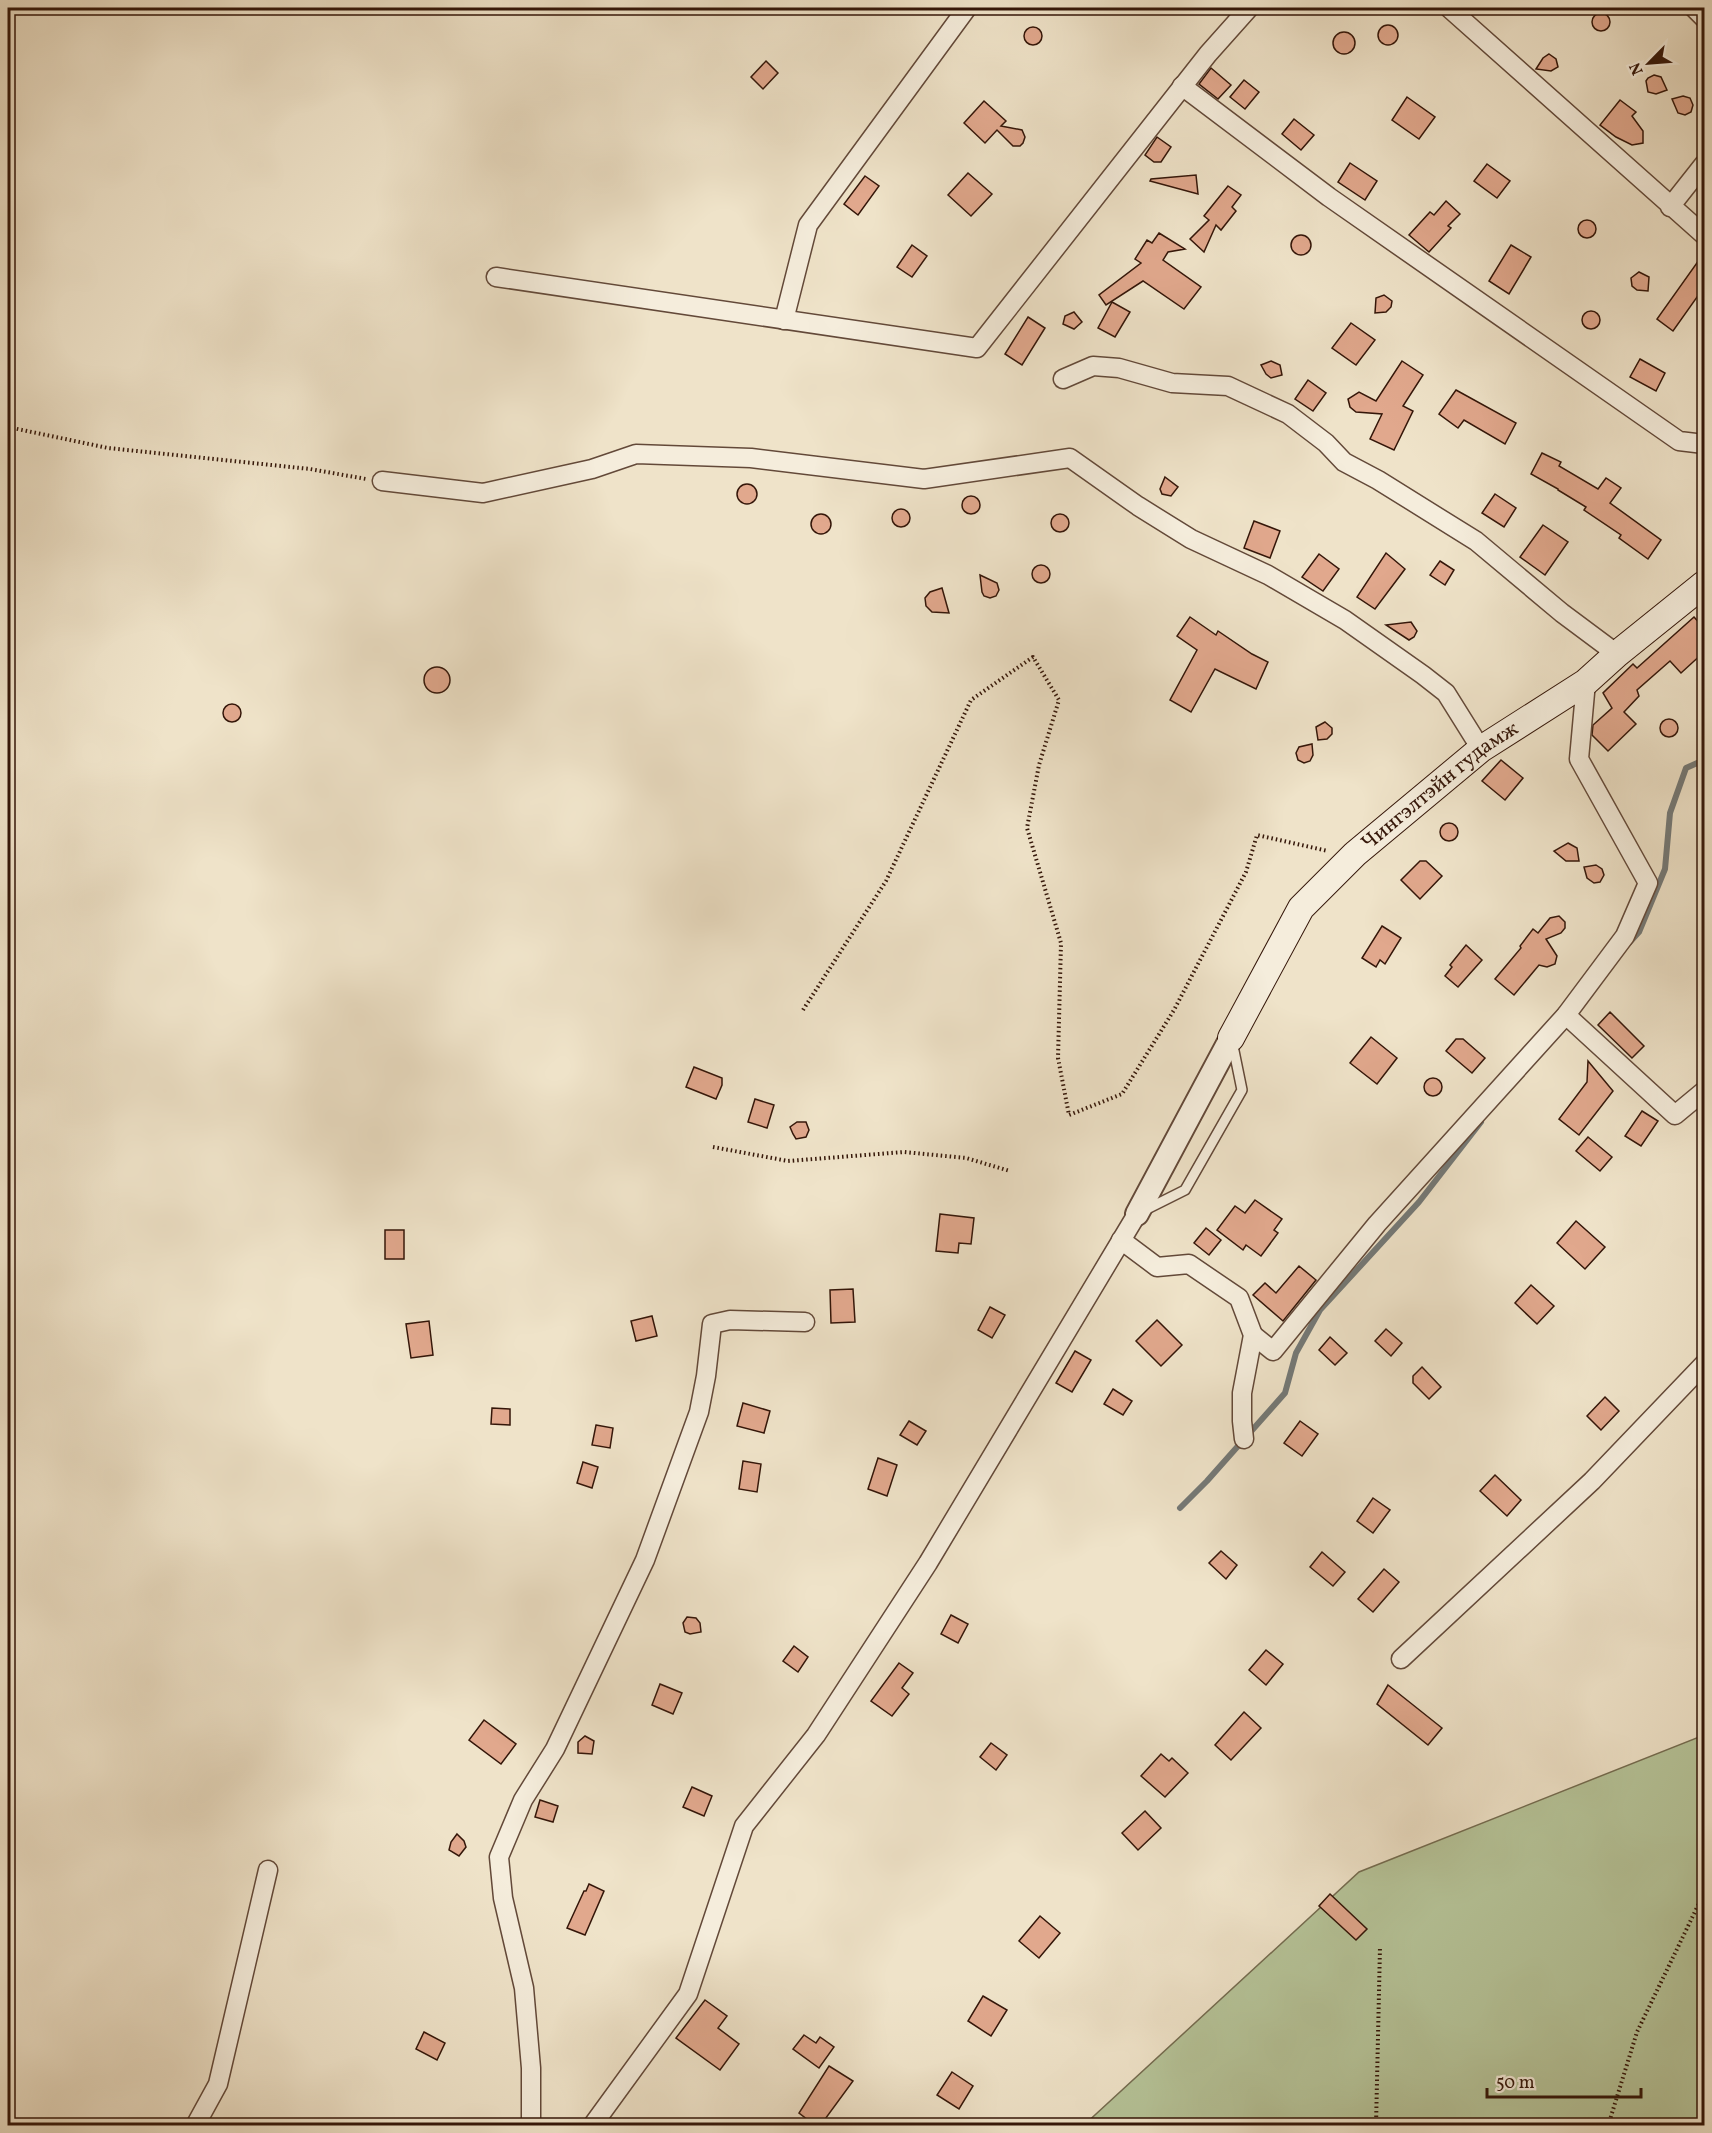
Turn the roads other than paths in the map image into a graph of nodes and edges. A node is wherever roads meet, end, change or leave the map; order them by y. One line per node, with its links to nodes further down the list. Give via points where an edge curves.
1 (967, 8): 11 (street, via 808,225)
2 (1250, 8): 6 (street)
3 (1449, 8): 8 (street)
4 (1694, 8): 5 (street)
5 (1704, 18)
6 (1182, 86): 11 (street, via 977,348); 13 (street, via 1329,197 1679,441)
7 (1704, 164): 8 (street)
8 (1670, 207): 9 (street)
9 (1704, 235)
10 (496, 277): 11 (street)
11 (784, 320)
12 (1063, 379): 16 (street, via 1092,366 1119,368 1172,382 1228,386 1288,414 1344,462 1476,541)
13 (1704, 444)
14 (382, 481): 18 (street, via 483,493 592,469 636,454 751,458 924,479 1070,458 1191,539 1268,575 1345,620 1404,661 1446,693)
15 (1704, 584): 16 (main road, Чингэлтэйн гудамж)
16 (1617, 654): 17 (main road, Чингэлтэйн гудамж)
17 (1586, 682): 18 (main road, Чингэлтэйн гудамж); 19 (street, via 1579,759 1648,882 1625,936)
18 (1481, 749): 20 (main road, Чингэлтэйн гудамж, via 1355,854 1301,908)
19 (1566, 1015): 21 (street, via 1675,1115); 25 (street, via 1377,1224 1273,1351)
20 (1231, 1038): 22 (street); 22 (lane, via 1242,1090 1185,1190)
21 (1704, 1091)
22 (1137, 1214): 23 (street)
23 (1121, 1240): 25 (street, via 1157,1267 1189,1264 1239,1298); 32 (street, via 922,1573 816,1735 744,1826 688,1994)
24 (805, 1322): 31 (street, via 730,1320 712,1324 699,1412 645,1560 555,1749 523,1800 499,1857 503,1898 524,1988)
25 (1253, 1335): 27 (street, via 1242,1393)
26 (1704, 1364): 28 (street, via 1592,1481)
27 (1244, 1439)
28 (1401, 1659)
29 (268, 1870): 30 (street, via 218,2085)
30 (195, 2126)
31 (531, 2126)
32 (592, 2126)

